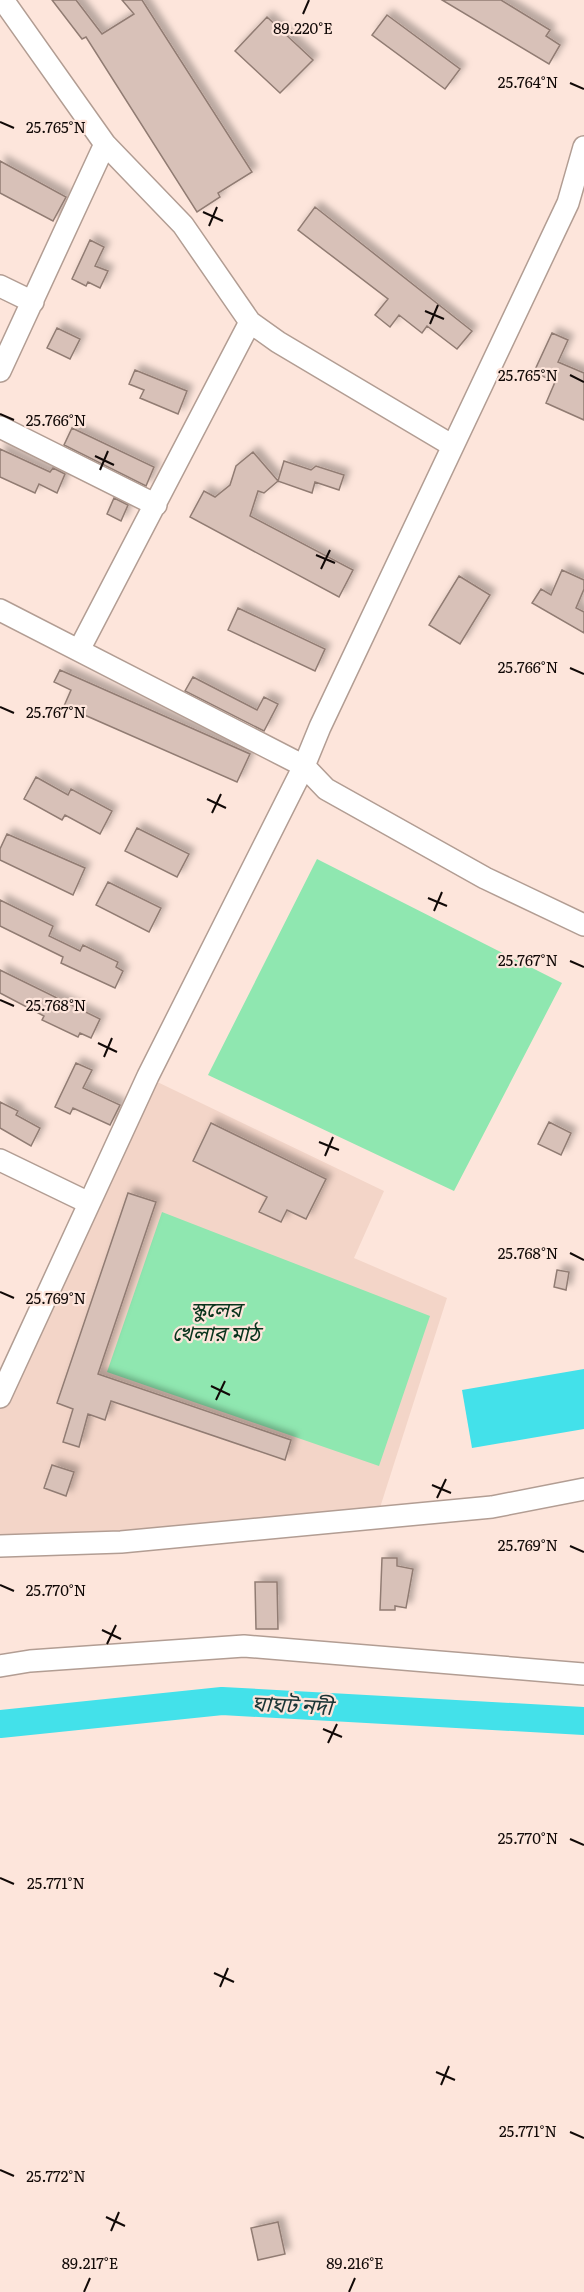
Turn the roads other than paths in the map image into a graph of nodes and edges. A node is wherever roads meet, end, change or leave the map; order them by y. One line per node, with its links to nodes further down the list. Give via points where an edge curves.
1 (3, 9): 2 (street)
2 (105, 144): 5 (street); 6 (street, via 183,225)
3 (584, 147): 9 (street, via 568,203)
4 (0, 286): 5 (street)
5 (33, 302): 7 (street)
6 (250, 322): 9 (street); 10 (street)
7 (0, 371)
8 (0, 427): 10 (street)
9 (453, 446): 13 (street)
10 (156, 505): 12 (street)
11 (0, 610): 12 (street)
12 (79, 650): 13 (street)
13 (304, 766): 14 (street, via 326,789 485,878); 16 (street, via 148,1076)
14 (584, 925)
15 (0, 1160): 16 (street)
16 (89, 1203): 17 (street)
17 (0, 1397)
18 (584, 1489): 19 (street, via 480,1509 121,1542)
19 (0, 1546)
20 (0, 1666): 21 (street, via 244,1646)
21 (584, 1674)

